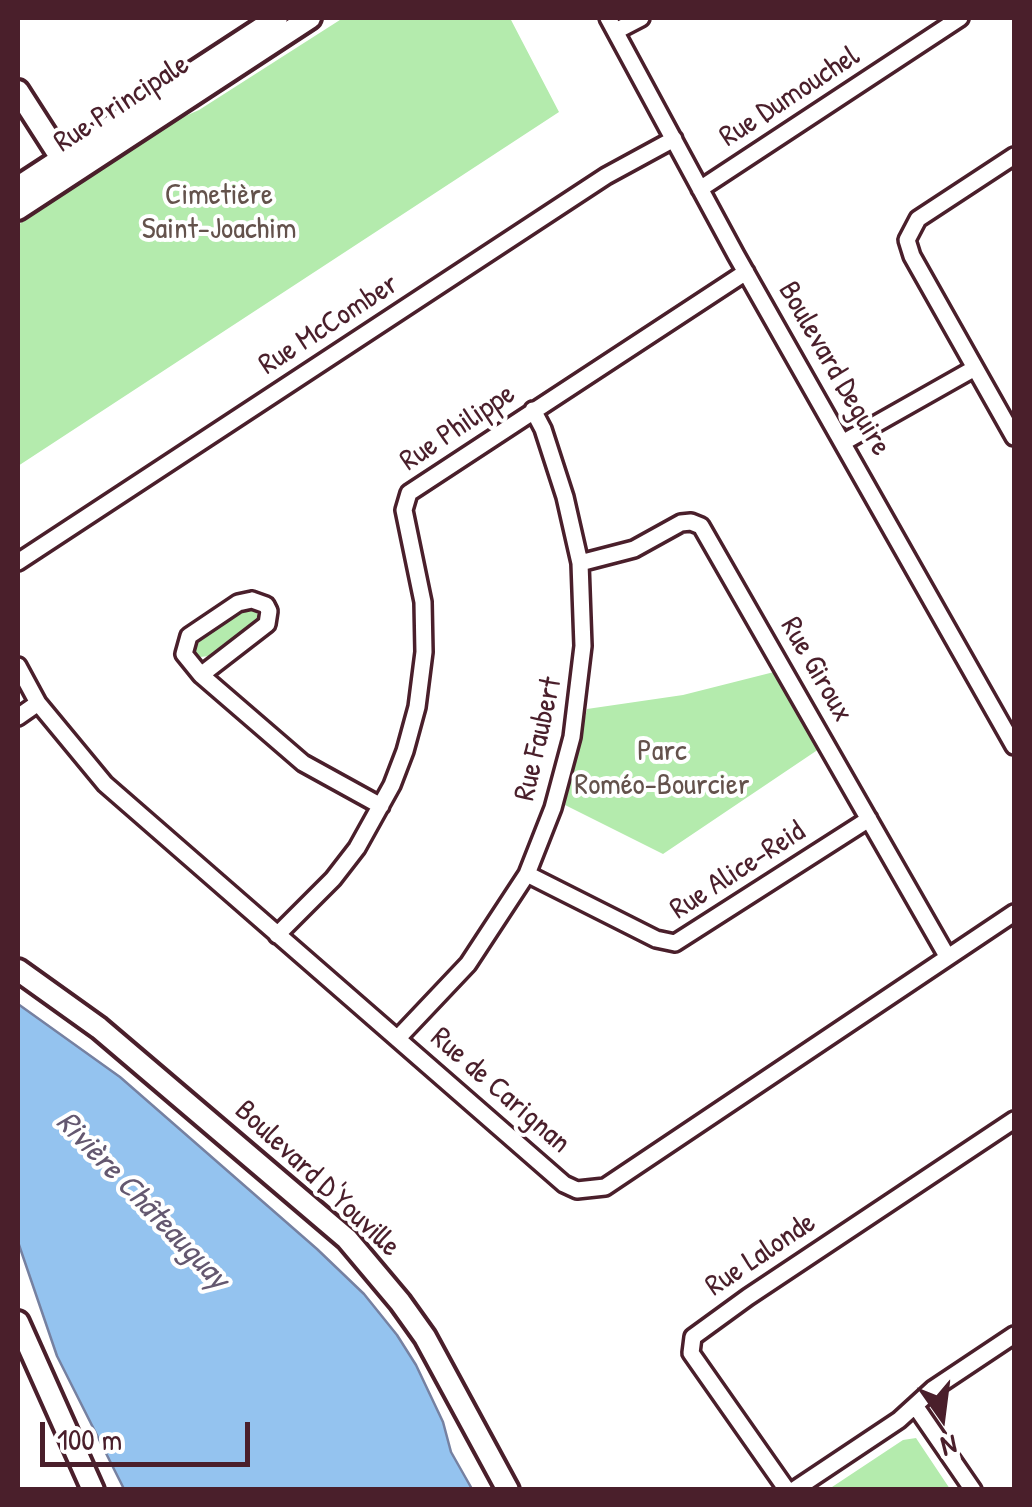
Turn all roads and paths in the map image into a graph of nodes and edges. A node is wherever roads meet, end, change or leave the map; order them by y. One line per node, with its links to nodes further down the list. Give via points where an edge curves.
1 (277, 18): 9 (street, Rue Principale)
2 (310, 18): 9 (street, Rue Principale)
3 (641, 18): 5 (street)
4 (960, 18): 11 (street, Rue Dumouchel)
5 (612, 24): 7 (street, Boulevard Deguire)
6 (18, 91): 9 (street)
7 (674, 140): 11 (street, Boulevard Deguire); 18 (street, Rue McComber, via 606,176)
8 (1014, 156): 14 (street, via 918,220 908,236 912,256)
9 (66, 166): 10 (street, Rue Principale); 12 (street, Rue Principale)
10 (18, 188)
11 (700, 188): 13 (street, Boulevard Deguire)
12 (18, 209)
13 (746, 272): 15 (street, Rue Philippe); 17 (street, Boulevard Deguire)
14 (975, 368): 16 (street); 17 (street)
15 (533, 410): 19 (street, Rue Faubert, via 566,496); 25 (street, Rue Philippe, via 414,488 404,502 423,602 424,652 405,751)
16 (1014, 437)
17 (844, 442): 24 (street, Boulevard Deguire)
18 (18, 562)
19 (580, 563): 26 (street, Rue Giroux, via 634,550 681,523 701,526); 27 (street, Rue Faubert, via 584,646 576,718 553,808)
20 (18, 666): 22 (street, Rue de Carignan)
21 (201, 675): 21 (street, via 263,629 266,605 238,603 189,636 184,654); 25 (street, via 303,763)
22 (38, 702): 23 (street); 29 (street, Rue de Carignan, via 105,784)
23 (18, 717)
24 (1014, 745)
25 (381, 806): 29 (street, Rue Philippe, via 333,878)
26 (869, 819): 27 (street, Rue Alice-Reid, via 675,943); 30 (street, Rue Giroux)
27 (526, 874): 32 (street, Rue Faubert, via 468,964)
28 (1014, 912): 30 (street, Rue de Carignan)
29 (277, 935): 32 (street, Rue de Carignan)
30 (948, 956): 32 (street, Rue de Carignan, via 594,1190 564,1184)
31 (18, 970): 38 (street, Boulevard D'Youville, via 99,1028 347,1240 425,1336)
32 (398, 1038)
33 (1014, 1120): 39 (street, Rue Lalonde, via 693,1336 691,1353)
34 (18, 1322): 37 (street)
35 (1014, 1335): 36 (street)
36 (916, 1407): 39 (street); 40 (street)
37 (93, 1490)
38 (508, 1490)
39 (791, 1490)
40 (972, 1490)

